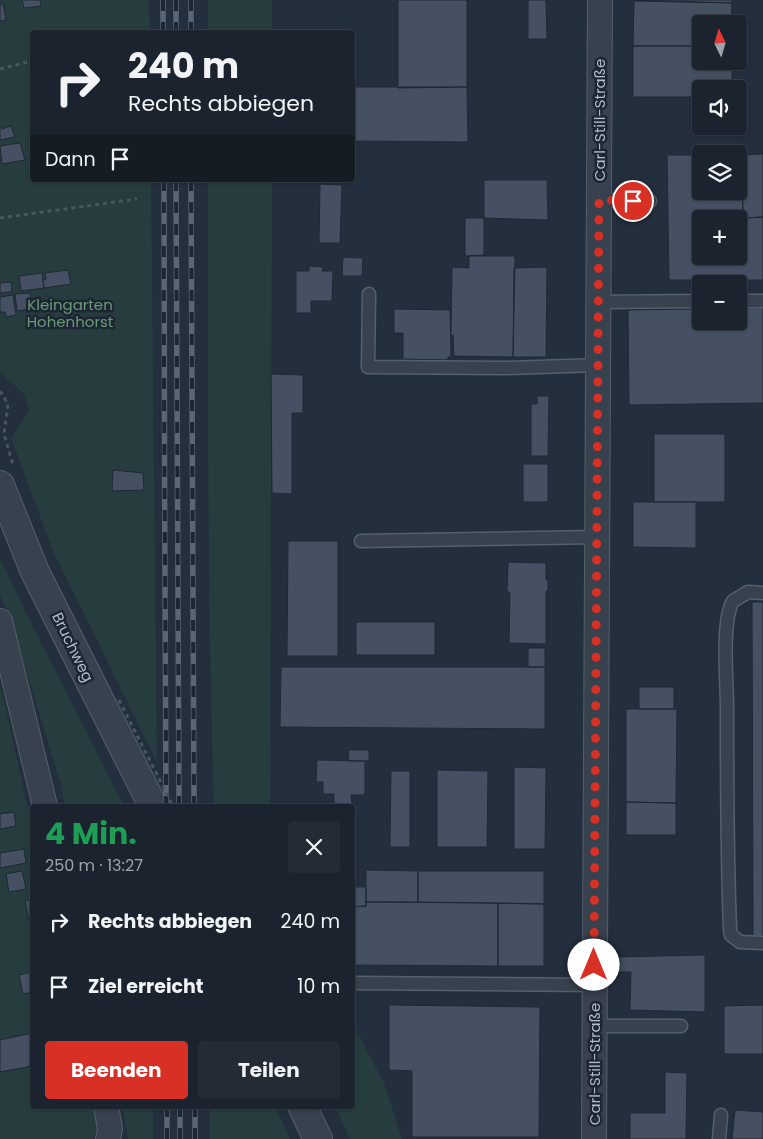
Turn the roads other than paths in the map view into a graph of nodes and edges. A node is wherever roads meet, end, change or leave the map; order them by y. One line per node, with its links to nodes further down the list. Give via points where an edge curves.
1 (600, 0): 2 (street, Carl-Still-Straße)
2 (599, 200): 3 (lane); 8 (street, Carl-Still-Straße)
3 (650, 201)
4 (370, 294): 9 (lane, via 368,367)
5 (692, 301): 8 (lane)
6 (747, 301): 7 (lane)
7 (763, 301)
8 (598, 302): 9 (street, Carl-Still-Straße)
9 (598, 365): 11 (street, Carl-Still-Straße)
10 (0, 486): 16 (street, Bruchweg, via 35,572)
11 (597, 537): 12 (lane); 19 (street, Carl-Still-Straße)
12 (361, 541)
13 (763, 593): 17 (lane, via 748,592 733,601 728,615 726,656 730,929 731,935 740,942)
14 (0, 621): 15 (street)
15 (45, 804)
16 (151, 804)
17 (763, 943)
18 (355, 983): 19 (lane)
19 (594, 985): 20 (street, Carl-Still-Straße)
20 (594, 1026): 21 (lane); 27 (street, Carl-Still-Straße)
21 (681, 1026)
22 (107, 1109): 25 (street)
23 (303, 1109): 26 (street)
24 (721, 1115): 28 (lane)
25 (108, 1139)
26 (318, 1139)
27 (594, 1139)
28 (719, 1139)

